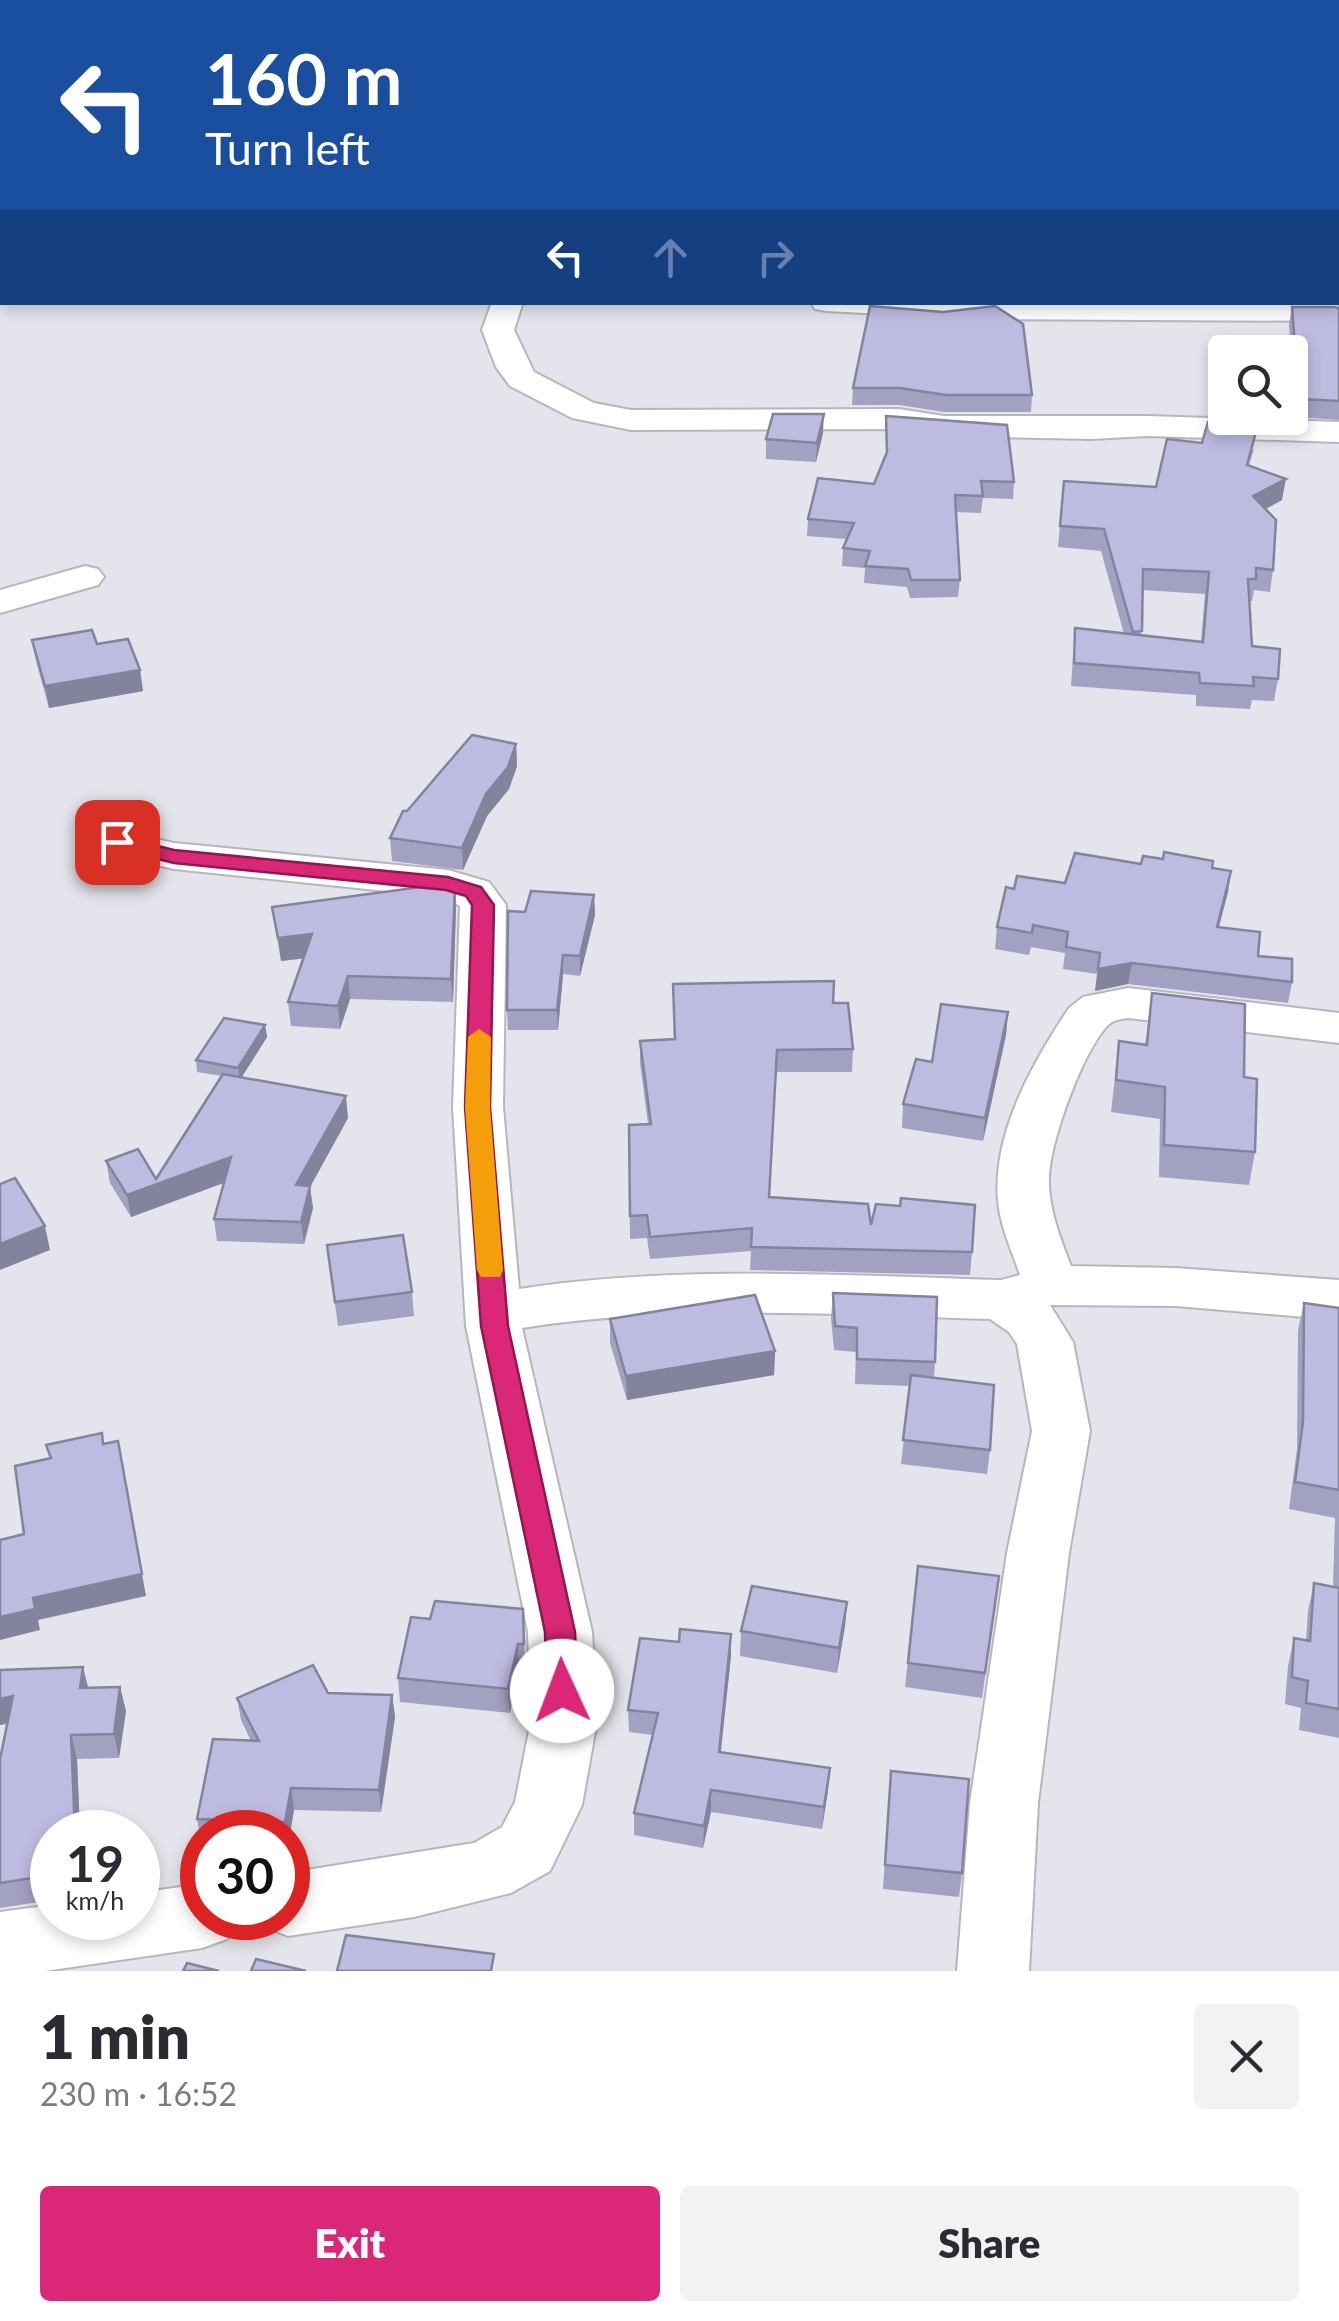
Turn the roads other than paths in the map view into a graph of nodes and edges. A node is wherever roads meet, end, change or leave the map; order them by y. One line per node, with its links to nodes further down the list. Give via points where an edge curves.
1 (507, 305): 4 (street, via 498,330 522,379 584,411 632,420 899,419 944,426)
2 (884, 305): 3 (street)
3 (1334, 309)
4 (1339, 432)
5 (85, 577): 6 (street)
6 (0, 602)
7 (117, 842): 11 (street, via 174,856 473,892 483,905 478,1107)
8 (1339, 1028): 9 (street, via 1128,1002 1086,1019 1030,1134 1024,1166)
9 (1026, 1292): 10 (street, via 1176,1287); 11 (street, via 578,1300); 15 (street, via 1029,1318 1045,1342 1061,1431 1004,1802)
10 (1339, 1300)
11 (494, 1313): 12 (street, via 560,1632 564,1721 548,1805 526,1849 487,1871)
12 (310, 1901)
13 (180, 1919): 14 (street)
14 (0, 1945)
15 (993, 1971)

